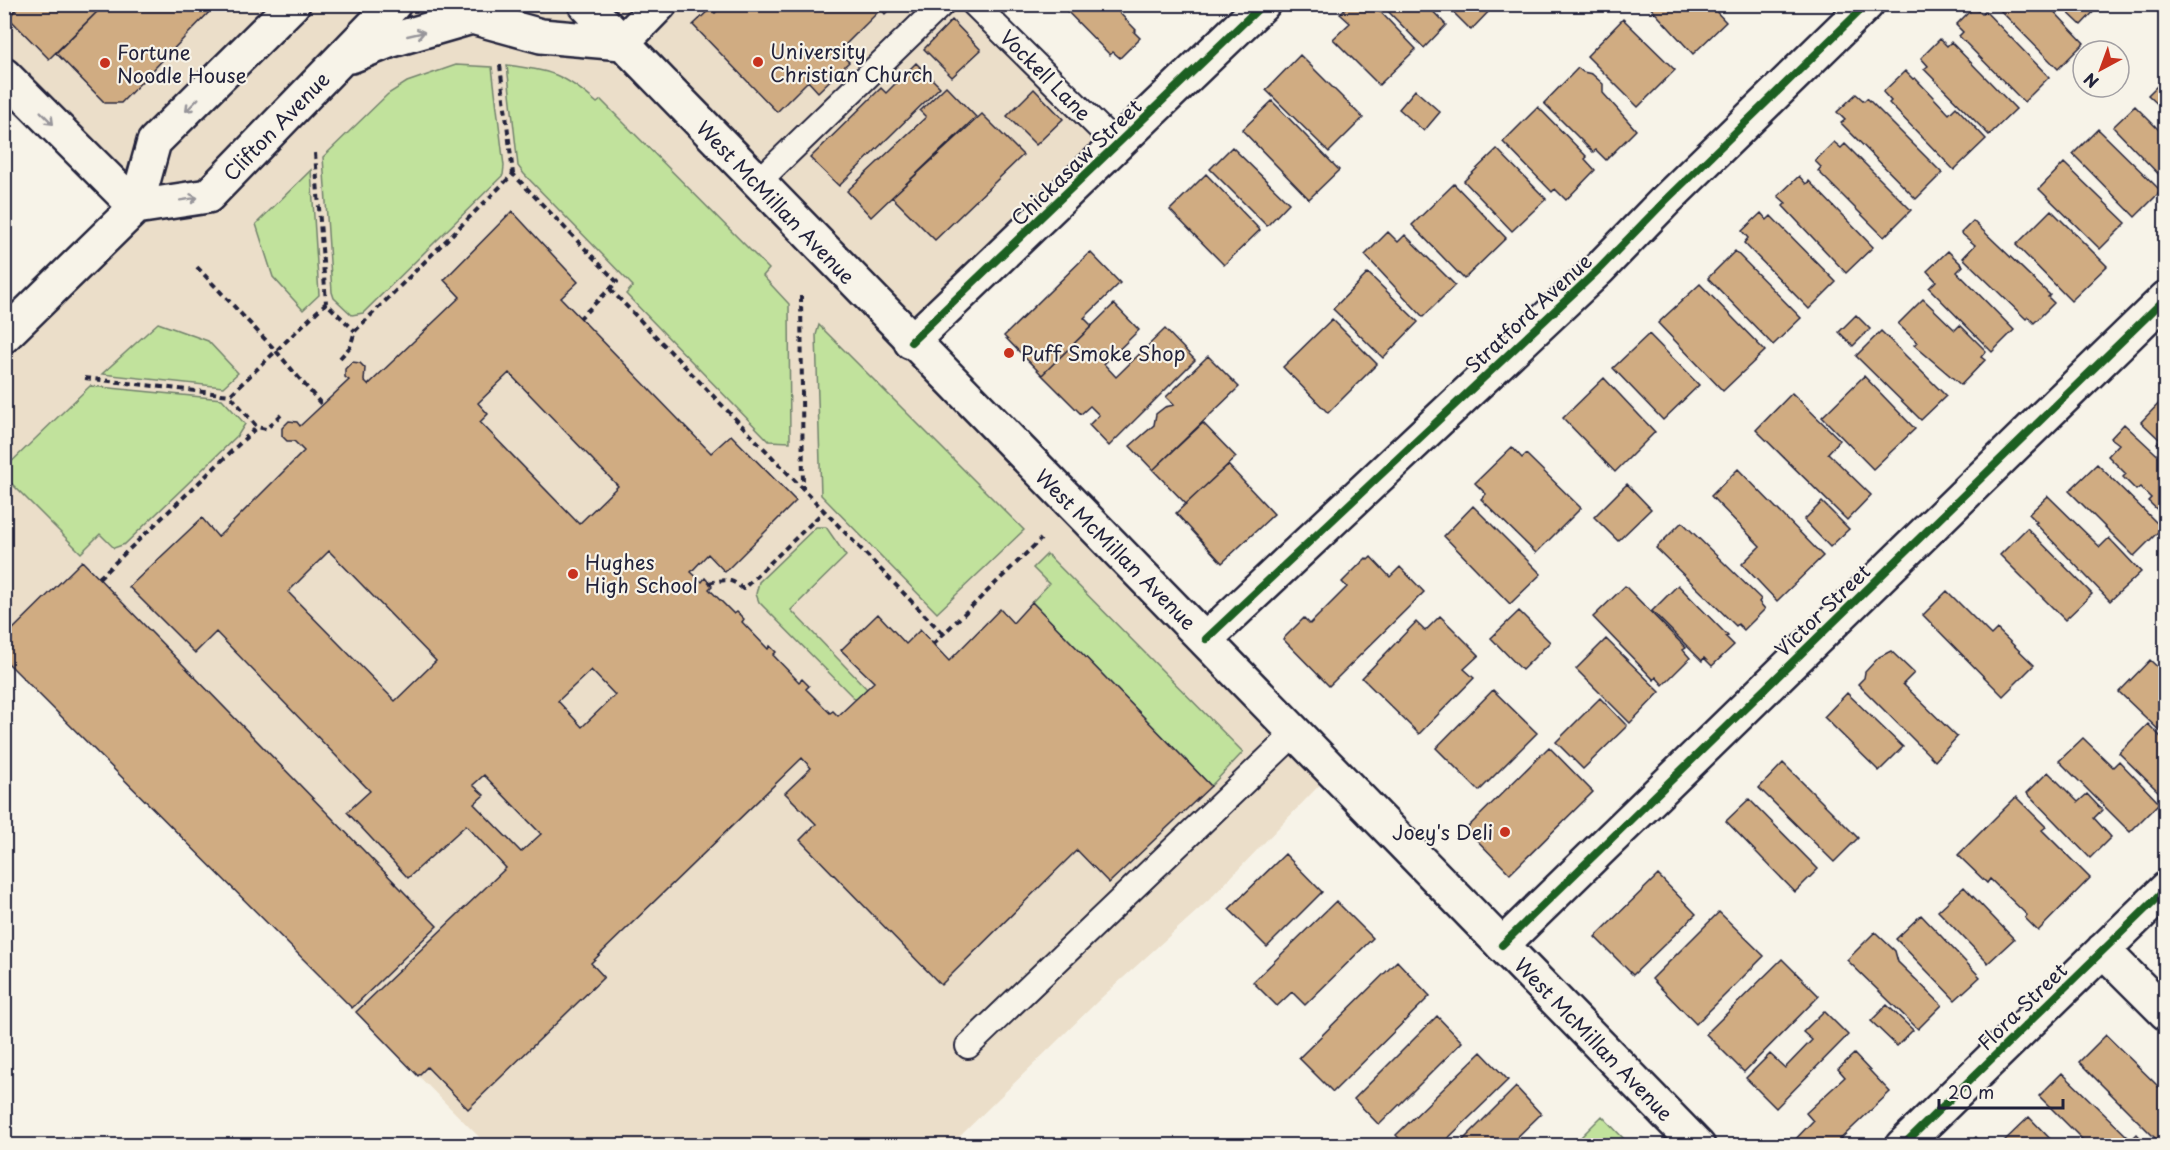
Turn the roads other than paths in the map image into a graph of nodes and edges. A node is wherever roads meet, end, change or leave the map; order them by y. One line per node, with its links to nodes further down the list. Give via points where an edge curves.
1 (293, 4): 14 (main road, one-way to 14, via 154,142)
2 (394, 4): 10 (main road, Clifton Avenue)
3 (585, 4): 9 (main road, West McMillan Avenue)
4 (660, 4): 9 (main road)
5 (942, 4): 13 (lane)
6 (974, 4): 12 (lane, Vockell Lane)
7 (1263, 4): 12 (main road, Chickasaw Street)
8 (1867, 4): 18 (main road, Stratford Avenue, via 1598,270)
9 (622, 43): 10 (main road, one-way to 9, via 389,41 472,17 541,36); 13 (main road, West McMillan Avenue)
10 (341, 60): 14 (main road, Clifton Avenue, one-way to 10, via 208,196)
11 (4, 75): 14 (main road, one-way to 14)
12 (1118, 146): 17 (main road, Chickasaw Street)
13 (758, 182): 17 (main road, West McMillan Avenue)
14 (136, 207): 16 (main road)
15 (2166, 298): 21 (main road, Victor Street)
16 (4, 336)
17 (911, 342): 18 (main road, West McMillan Avenue)
18 (1206, 639): 19 (main road, West McMillan Avenue)
19 (1295, 733): 21 (main road, West McMillan Avenue); 24 (lane)
20 (2166, 889): 22 (main road, Flora Street)
21 (1502, 945): 25 (main road, West McMillan Avenue)
22 (2103, 950): 23 (main road); 26 (main road, Flora Street)
23 (2166, 1013)
24 (968, 1046)
25 (1698, 1146)
26 (1902, 1146)

